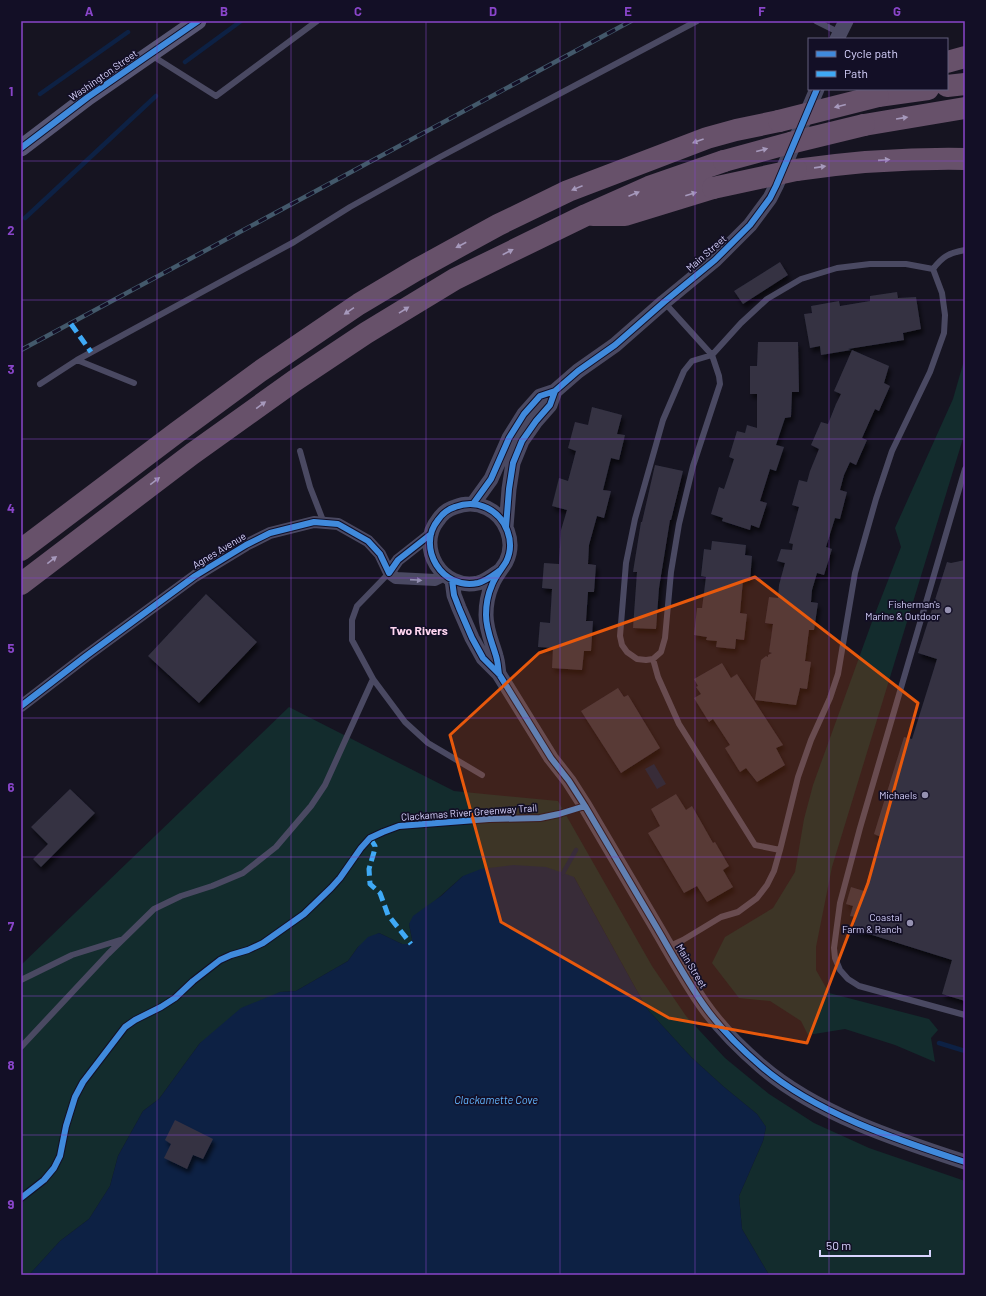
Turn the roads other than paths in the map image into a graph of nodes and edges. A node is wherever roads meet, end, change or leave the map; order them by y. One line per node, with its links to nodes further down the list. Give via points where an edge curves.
1 (198, 21): 6 (main road, Washington Street)
2 (316, 21): 6 (lane, via 216,96)
3 (697, 21): 23 (lane, via 440,157 350,207 294,242)
4 (816, 21): 5 (lane)
5 (841, 31)
6 (150, 54): 16 (main road, Washington Street)
7 (965, 57): 8 (highway)
8 (948, 62)
9 (965, 84): 10 (highway)
10 (948, 86)
11 (817, 90): 21 (street, Main Street, via 784,170 763,208 738,239)
12 (843, 90): 15 (highway, via 814,99)
13 (921, 90): 15 (highway, one-way to 15, bridge, via 878,96)
14 (965, 108): 18 (highway, one-way to 14, bridge, via 649,187 724,161 864,125)
15 (779, 121): 33 (highway, one-way to 33, via 707,138 568,191 498,225 416,270 359,304 259,372)
16 (21, 148)
17 (965, 159): 18 (highway, one-way to 17, bridge, via 625,215 713,188 796,170 845,163)
18 (586, 215): 37 (highway, one-way to 18, via 192,454 366,333 454,279)
19 (965, 250): 20 (lane, via 941,259)
20 (933, 269): 22 (lane, via 906,264 870,264 837,268 801,280 768,299); 43 (lane, via 942,293 944,334 930,372 892,451 876,499 855,573 838,674 801,770)
21 (664, 302): 22 (lane); 26 (street, Main Street, via 615,345)
22 (712, 354): 38 (lane, via 720,384 693,466 671,572 665,638 661,652); 38 (lane, via 692,362 684,371 663,420 635,518 626,564 620,636 622,645 626,652 637,659)
23 (77, 360): 24 (lane); 25 (lane)
24 (134, 383)
25 (40, 384)
26 (555, 391): 29 (street, Main Street, via 540,396 524,414 509,438 491,479); 31 (street, Main Street, via 550,405 522,441 513,463)
27 (300, 451): 30 (lane)
28 (965, 469): 47 (lane, via 860,828 840,903 834,948 840,970 848,980 859,986)
29 (473, 504): 31 (street, Main Street, via 486,507 498,515); 32 (street, Main Street, via 462,504 446,511 435,524)
30 (324, 523): 35 (street, Agnes Avenue, via 338,524 368,540 380,554); 41 (street, Agnes Avenue, via 314,522 270,533 246,545 195,576 144,612)
31 (506, 527): 34 (street, Main Street, via 510,538 510,550)
32 (431, 534): 35 (street, via 398,560); 36 (street, Main Street, via 432,557 437,567)
33 (21, 550)
34 (499, 571): 36 (street, Main Street, via 489,579 477,583 464,583); 39 (street, Main Street, via 487,601 486,624)
35 (389, 573): 36 (street, one-way to 36, via 396,578 421,580); 40 (lane, via 357,606 352,620 352,640)
36 (448, 577): 39 (street, Main Street, via 472,638 483,658)
37 (21, 584)
38 (653, 659): 43 (lane, via 658,677 679,724 755,845)
39 (499, 674): 45 (street, Main Street, via 551,758 585,806)
40 (374, 679): 42 (lane, via 405,722 428,743); 44 (lane, via 325,785 311,806 276,847 243,873 154,909)
41 (21, 706)
42 (482, 775)
43 (780, 850): 45 (lane, via 774,871 757,898 738,912 721,917)
44 (122, 940): 46 (lane, via 72,955); 48 (lane)
45 (668, 947): 49 (street, Main Street, via 712,1016 740,1047 772,1074 809,1099 840,1115 900,1140)
46 (21, 980)
47 (965, 1015)
48 (21, 1048)
49 (965, 1162)

